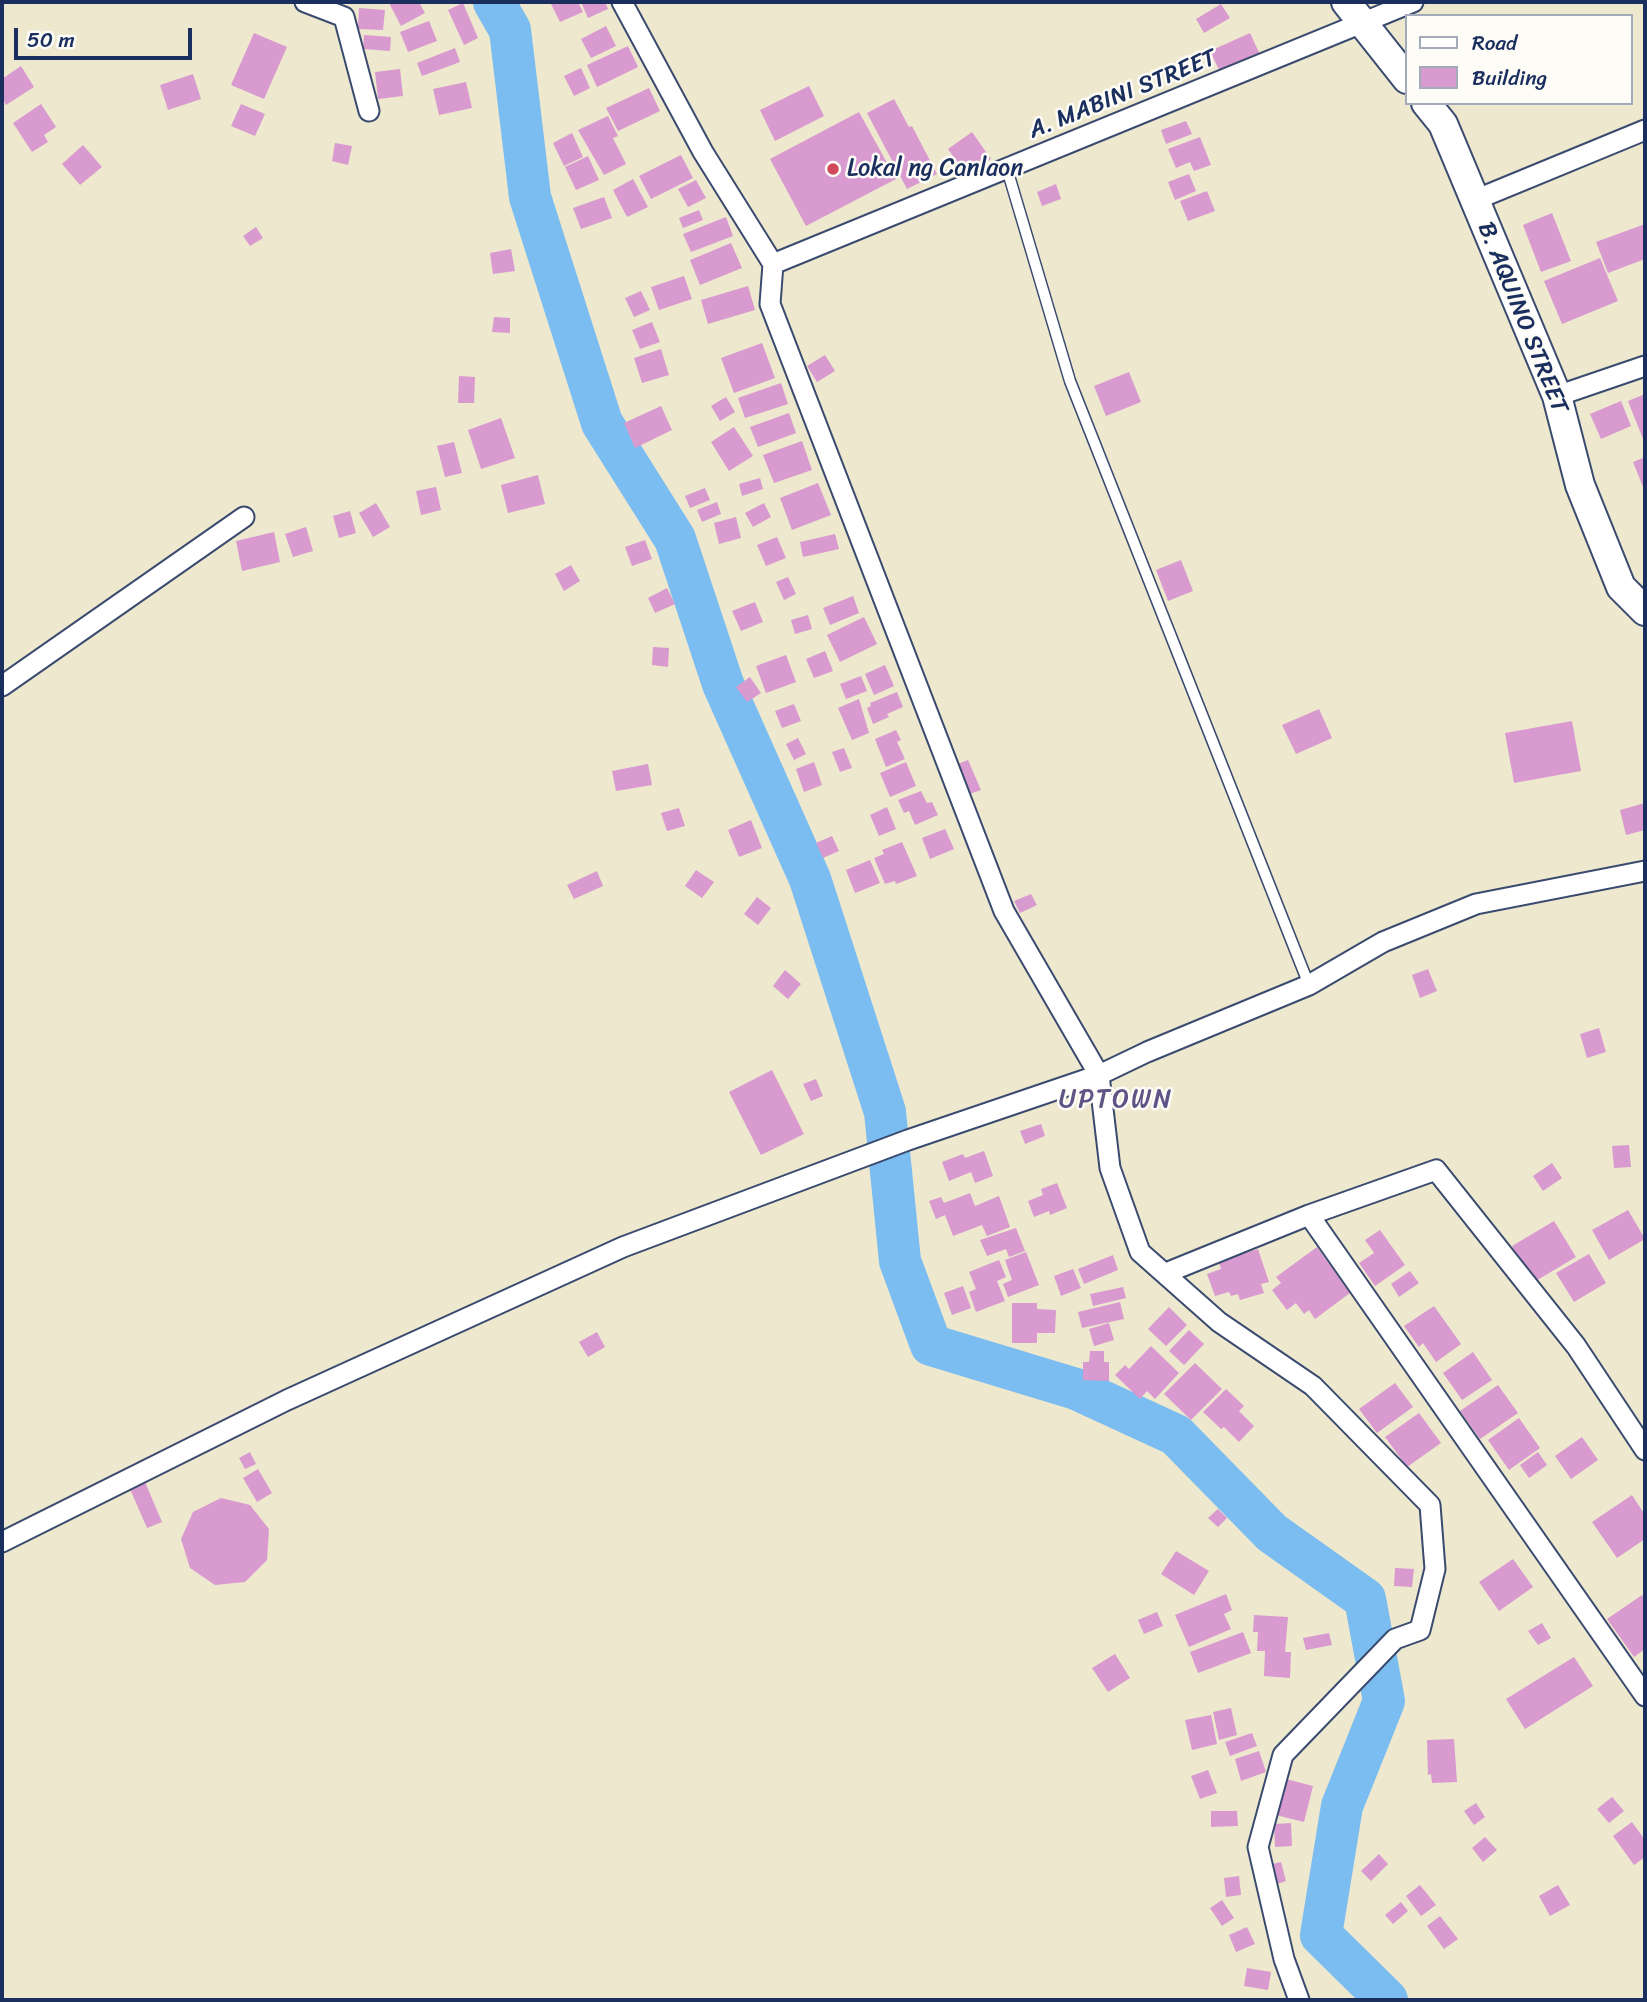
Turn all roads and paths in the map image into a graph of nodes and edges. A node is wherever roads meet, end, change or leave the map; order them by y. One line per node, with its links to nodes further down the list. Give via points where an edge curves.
1 (306, 2): 7 (street, via 344,17)
2 (622, 2): 11 (street, via 703,152)
3 (1413, 2): 4 (street, A. MABINI STREET)
4 (1354, 13): 5 (street); 9 (street, A. MABINI STREET)
5 (1406, 78)
6 (1428, 105): 10 (street, B. AQUINO STREET, via 1443,124)
7 (369, 111)
8 (1645, 130): 10 (street)
9 (1007, 169): 11 (street, A. MABINI STREET); 18 (lane, via 1070,382)
10 (1475, 200): 13 (street, B. AQUINO STREET)
11 (773, 264): 19 (street, via 770,304 1004,911)
12 (1645, 366): 13 (street)
13 (1557, 396): 15 (street, B. AQUINO STREET, via 1580,485 1621,587)
14 (244, 517): 16 (street)
15 (1645, 611)
16 (2, 686)
17 (1645, 871): 18 (street, via 1476,904 1383,942)
18 (1309, 985): 19 (street)
19 (1099, 1075): 21 (street, via 1110,1168 1140,1252); 23 (street, via 908,1140 623,1247 287,1400)
20 (1309, 1215): 21 (street); 22 (street, via 1436,1170 1576,1346); 24 (street)
21 (1166, 1273): 25 (street, via 1219,1322 1313,1387 1430,1505 1435,1569 1420,1630 1395,1639 1283,1755 1258,1847 1284,1959)
22 (1645, 1450)
23 (2, 1542)
24 (1645, 1696)
25 (1299, 2000)

